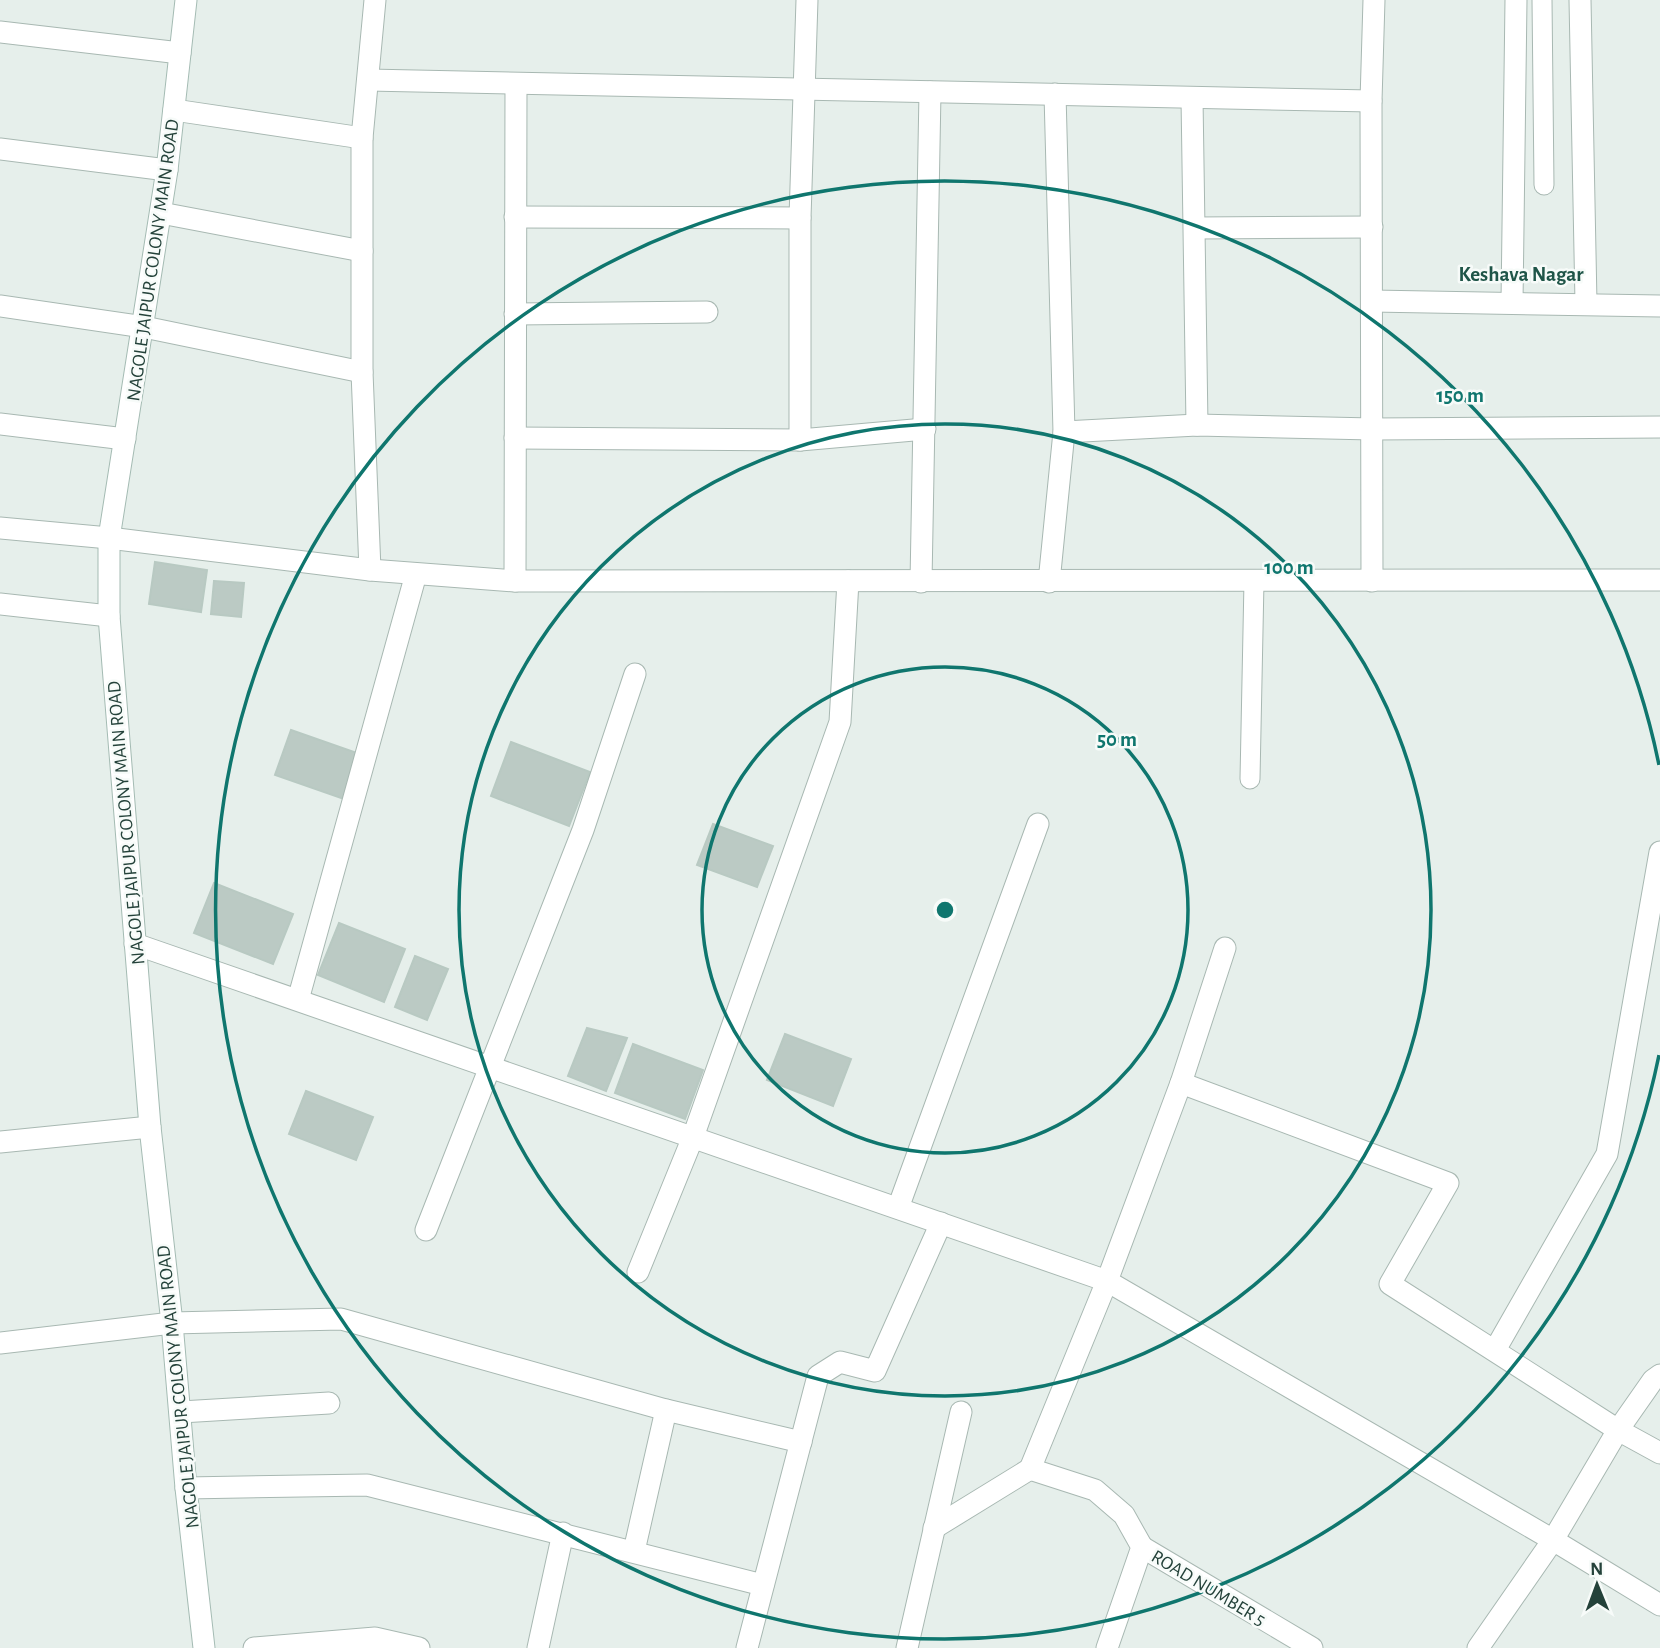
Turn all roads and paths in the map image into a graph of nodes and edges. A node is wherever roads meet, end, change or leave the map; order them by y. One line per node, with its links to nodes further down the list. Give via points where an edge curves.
1 (186, 0): 9 (street, NAGOLE JAIPUR COLONY MAIN ROAD)
2 (375, 0): 10 (street)
3 (807, 0): 12 (street)
4 (1374, 0): 16 (street)
5 (1516, 0): 29 (street)
6 (1542, 0): 21 (lane)
7 (1580, 0): 30 (street)
8 (0, 32): 9 (street)
9 (180, 53): 17 (street, NAGOLE JAIPUR COLONY MAIN ROAD)
10 (368, 80): 11 (street); 18 (street)
11 (516, 84): 12 (street); 23 (street)
12 (804, 89): 13 (street); 24 (street)
13 (930, 92): 14 (street); 40 (street)
14 (1055, 94): 15 (street); 42 (street)
15 (1192, 98): 16 (street); 26 (street)
16 (1371, 101): 25 (street)
17 (174, 110): 18 (street); 20 (street, NAGOLE JAIPUR COLONY MAIN ROAD)
18 (362, 138): 27 (street)
19 (0, 149): 20 (street)
20 (167, 170): 22 (street, NAGOLE JAIPUR COLONY MAIN ROAD)
21 (1544, 185)
22 (161, 213): 27 (street); 35 (street, NAGOLE JAIPUR COLONY MAIN ROAD)
23 (515, 217): 24 (street); 34 (street)
24 (800, 218): 45 (street)
25 (1372, 227): 26 (street); 28 (street)
26 (1195, 228): 38 (street)
27 (362, 251): 36 (street)
28 (1372, 301): 29 (street); 41 (street)
29 (1512, 302): 30 (street)
30 (1586, 303): 32 (street)
31 (0, 306): 35 (street)
32 (1660, 306)
33 (707, 312): 34 (street)
34 (515, 314): 43 (street)
35 (144, 327): 36 (street); 44 (street, NAGOLE JAIPUR COLONY MAIN ROAD)
36 (362, 372): 48 (street)
37 (0, 424): 44 (street)
38 (1197, 425): 41 (street); 42 (street)
39 (1660, 427): 41 (street)
40 (925, 429): 45 (street); 55 (street)
41 (1373, 429): 54 (street)
42 (1064, 432): 56 (street)
43 (515, 438): 45 (street); 51 (street)
44 (125, 439): 47 (street, NAGOLE JAIPUR COLONY MAIN ROAD)
45 (800, 440)
46 (0, 528): 47 (street)
47 (109, 538): 48 (street); 58 (street, NAGOLE JAIPUR COLONY MAIN ROAD)
48 (370, 570): 49 (street)
49 (416, 574): 51 (street); 65 (street)
50 (1660, 580): 54 (street)
51 (515, 581): 52 (street)
52 (848, 581): 55 (street); 69 (street, via 840,722)
53 (1254, 581): 54 (street); 56 (street); 60 (lane)
54 (1372, 581)
55 (921, 582): 56 (street)
56 (1049, 582)
57 (0, 604): 58 (street)
58 (109, 616): 63 (street, NAGOLE JAIPUR COLONY MAIN ROAD)
59 (635, 674): 66 (street, via 583,830)
60 (1251, 779)
61 (1038, 824): 71 (street)
62 (1660, 852): 78 (street, via 1607,1154)
63 (135, 944): 65 (street); 68 (street, NAGOLE JAIPUR COLONY MAIN ROAD)
64 (1225, 948): 67 (street)
65 (298, 1000): 66 (street)
66 (490, 1067): 69 (street); 73 (street)
67 (1181, 1083): 75 (street); 78 (street, via 1448,1183 1390,1284)
68 (150, 1127): 70 (street); 76 (street, NAGOLE JAIPUR COLONY MAIN ROAD)
69 (694, 1137): 71 (street); 74 (street)
70 (0, 1142)
71 (898, 1208): 72 (street)
72 (942, 1223): 75 (street); 85 (street, via 875,1371 840,1362 818,1376)
73 (426, 1230)
74 (638, 1272)
75 (1107, 1281): 87 (street); 91 (street)
76 (172, 1323): 77 (street); 81 (street, via 341,1319); 82 (street, NAGOLE JAIPUR COLONY MAIN ROAD)
77 (0, 1343)
78 (1495, 1350): 84 (street)
79 (1660, 1375): 84 (street)
80 (329, 1404): 82 (street)
81 (666, 1410): 85 (street); 93 (street)
82 (181, 1412): 88 (street, NAGOLE JAIPUR COLONY MAIN ROAD)
83 (961, 1412): 89 (street)
84 (1618, 1430): 86 (street); 91 (street)
85 (801, 1441): 94 (street)
86 (1660, 1452)
87 (1031, 1469): 89 (street); 92 (street, via 1096,1490 1124,1515)
88 (186, 1488): 90 (street, via 367,1485); 96 (street, NAGOLE JAIPUR COLONY MAIN ROAD)
89 (934, 1528): 101 (street)
90 (564, 1533): 93 (street); 99 (street)
91 (1553, 1540): 95 (street); 104 (street)
92 (1142, 1547): 102 (street); 103 (street, ROAD NUMBER 5)
93 (634, 1551): 94 (street)
94 (763, 1585): 100 (street)
95 (1660, 1605)
96 (204, 1648)
97 (254, 1648): 98 (street, via 374,1638)
98 (419, 1648)
99 (538, 1648)
100 (747, 1648)
101 (907, 1648)
102 (1107, 1648)
103 (1312, 1648)
104 (1478, 1648)

